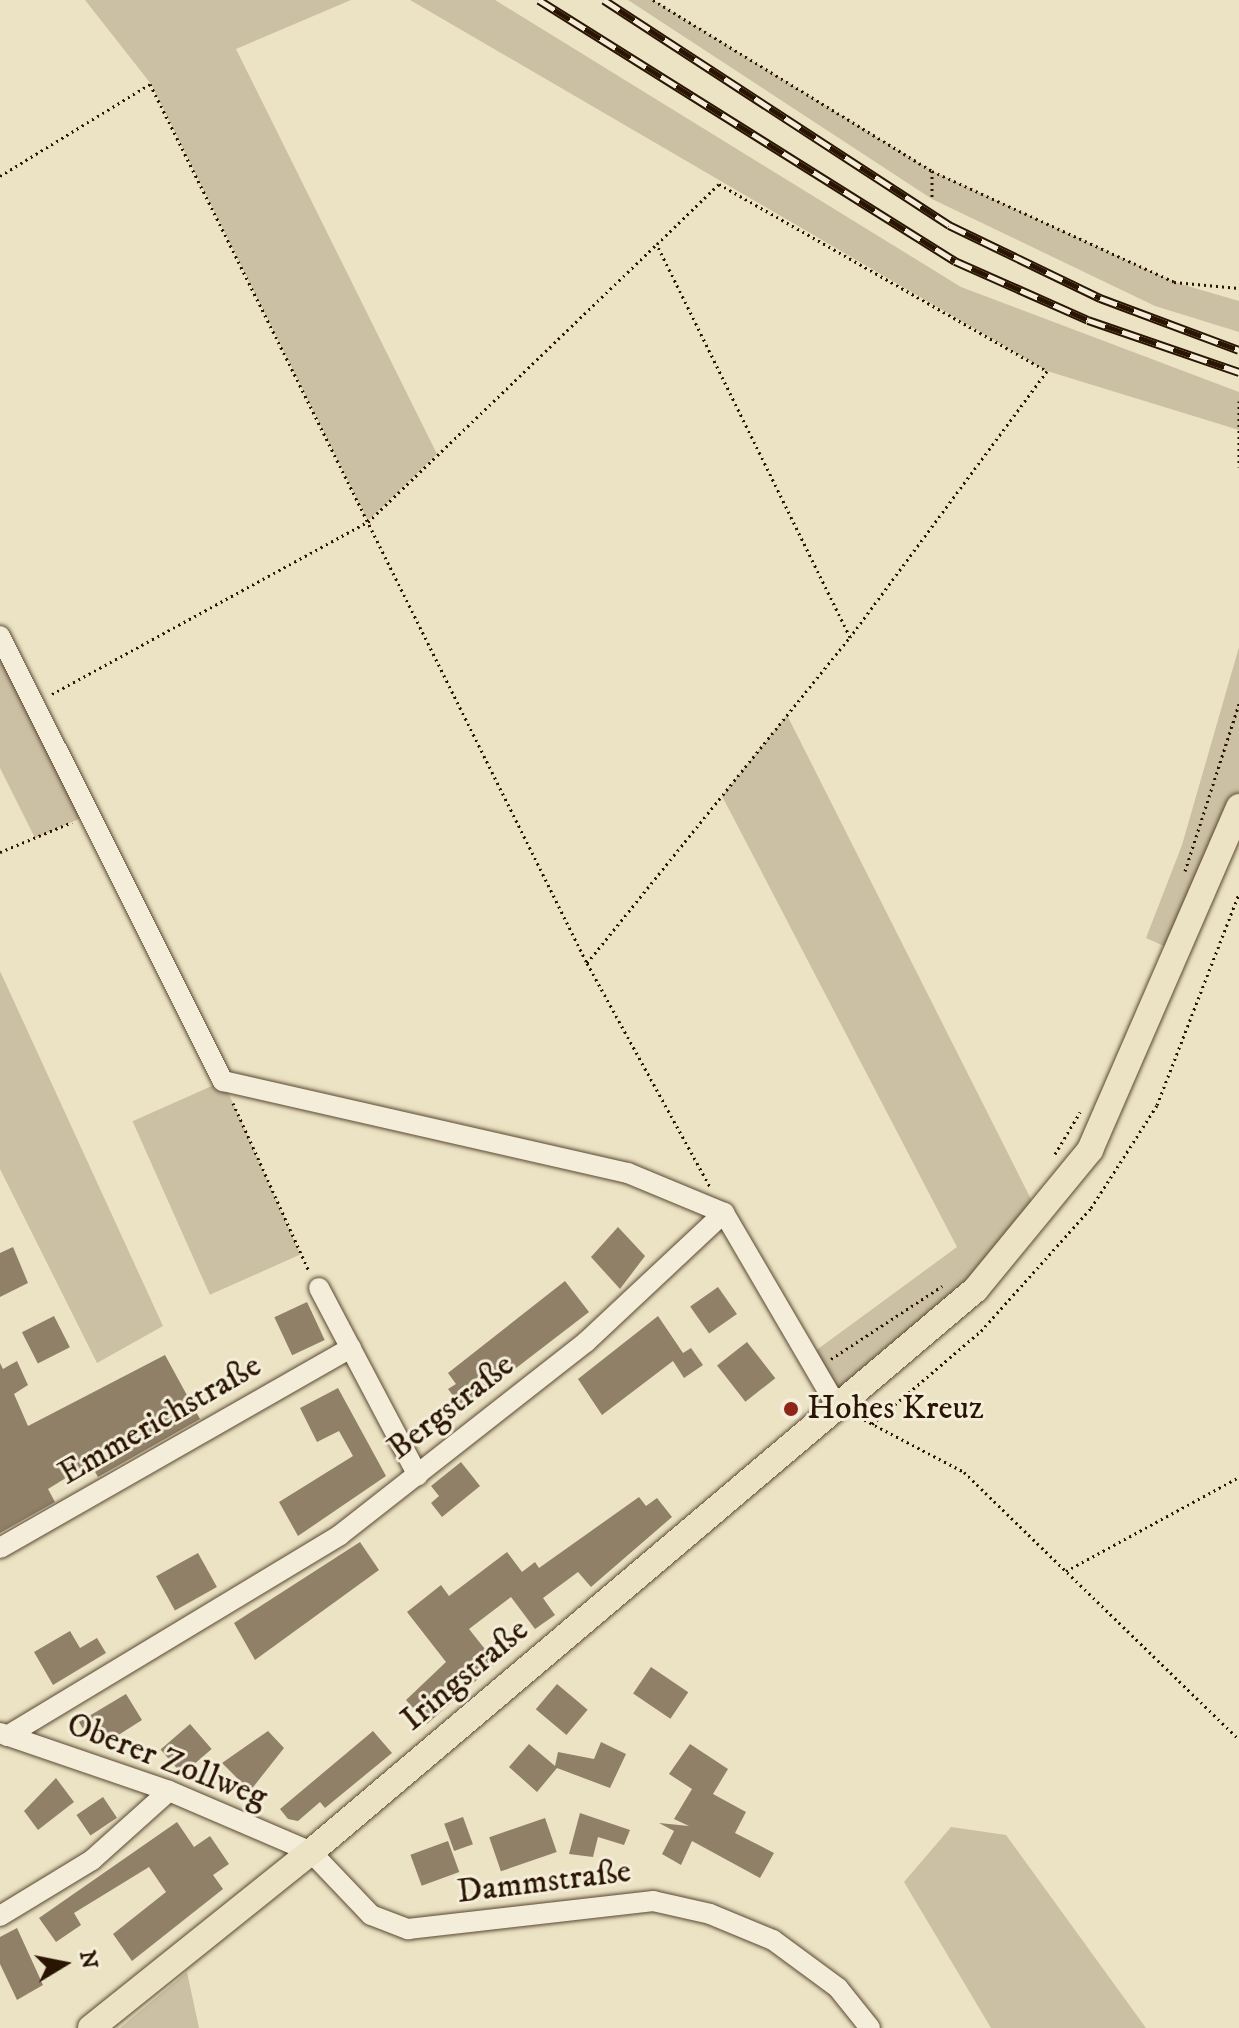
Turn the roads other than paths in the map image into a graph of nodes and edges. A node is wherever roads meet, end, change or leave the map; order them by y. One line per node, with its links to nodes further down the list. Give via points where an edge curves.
1 (0, 636): 3 (street, via 223,1081 628,1173)
2 (1239, 807): 6 (main road, Iringstraße, via 1090,1150 1041,1219 976,1289 876,1368)
3 (724, 1213): 6 (street); 7 (street, Bergstraße, via 586,1342)
4 (319, 1288): 5 (street)
5 (351, 1348): 7 (street); 8 (street, Emmerichstraße)
6 (828, 1393): 11 (main road, Iringstraße)
7 (418, 1476): 9 (street, Bergstraße, via 209,1618)
8 (0, 1548)
9 (4, 1735): 10 (street, Oberer Zollweg)
10 (169, 1791): 11 (street, Oberer Zollweg); 12 (street, via 92,1860)
11 (311, 1852): 13 (main road, Iringstraße); 14 (street, Dammstraße, via 371,1915 408,1929 653,1901 710,1914 773,1940 838,1988)
12 (0, 1916)
13 (91, 2028)
14 (870, 2028)

